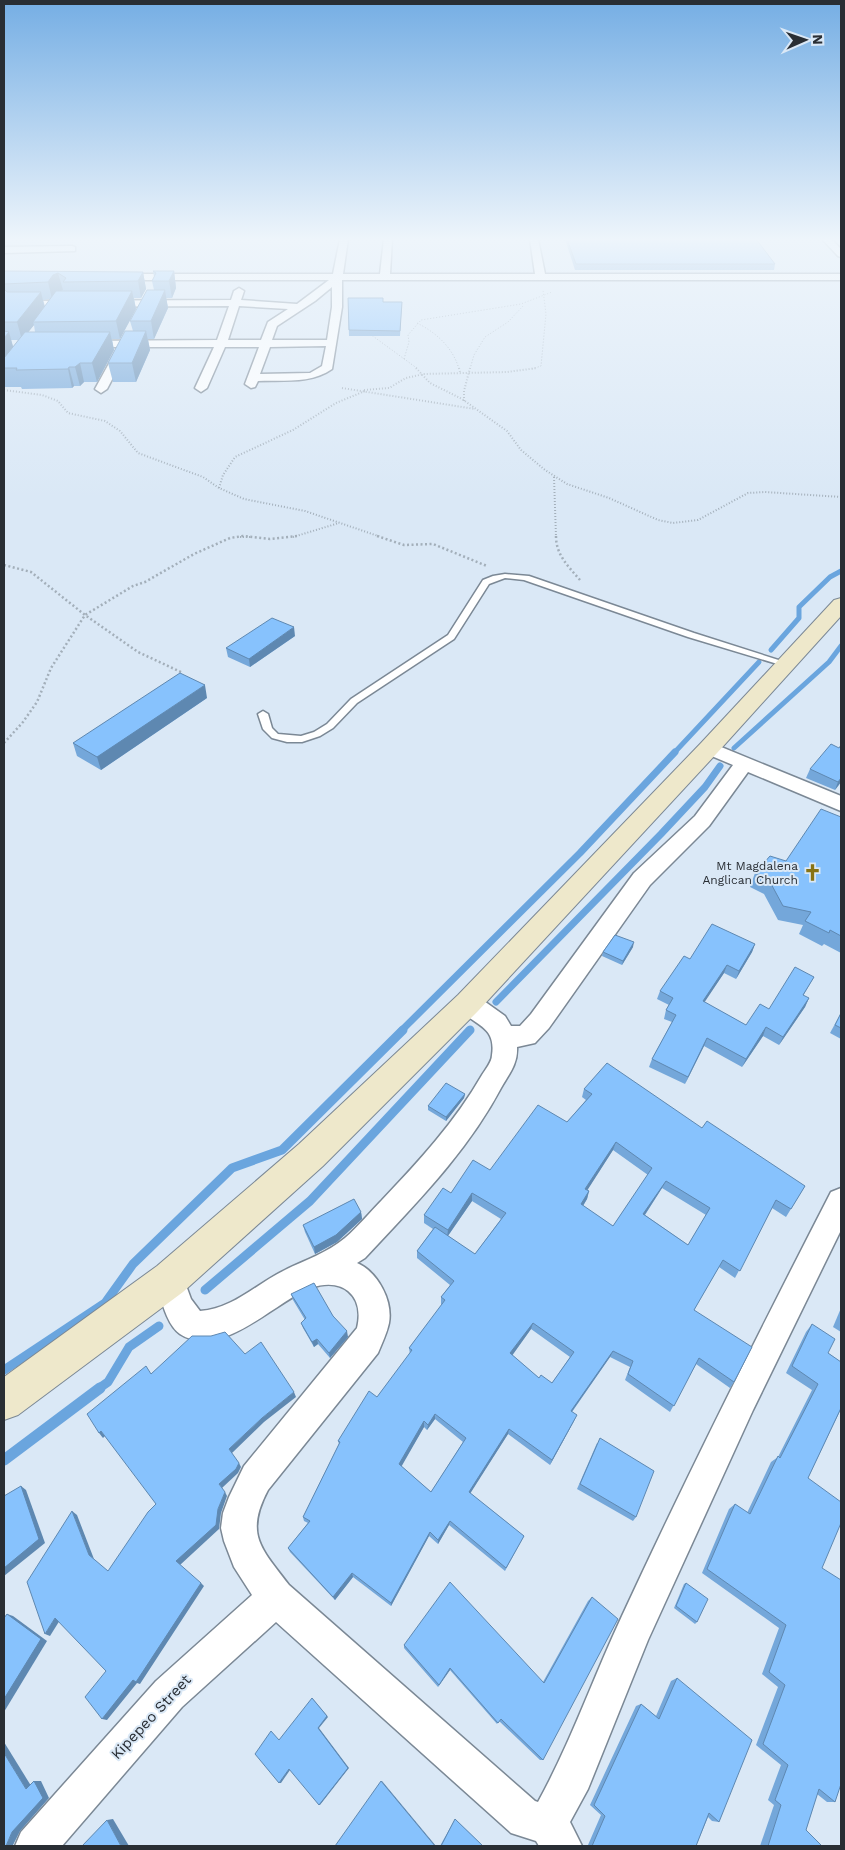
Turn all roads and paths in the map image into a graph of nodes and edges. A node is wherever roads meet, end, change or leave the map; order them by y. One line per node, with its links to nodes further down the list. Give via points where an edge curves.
1 (227, 325): 13 (street)
2 (271, 325): 10 (street)
3 (334, 325): 11 (street)
4 (361, 325): 14 (path)
5 (416, 325): 14 (path, via 408,336)
6 (420, 325): 15 (path, via 435,333 456,357)
7 (503, 325): 16 (path, via 485,337 474,355)
8 (545, 325): 16 (path, via 541,366 507,372)
9 (128, 340): 12 (street); 13 (street); 20 (street)
10 (264, 343): 11 (street); 11 (street, via 252,381 318,374 328,367); 13 (street)
11 (332, 343)
12 (76, 344)
13 (221, 344): 18 (street)
14 (404, 360): 17 (path)
15 (460, 372): 16 (path); 17 (path)
16 (470, 372): 23 (path)
17 (424, 374): 22 (path, via 406,378 389,388); 23 (path, via 430,382)
18 (202, 388)
19 (342, 388): 22 (path)
20 (101, 389)
21 (4, 390): 26 (path, via 58,400 68,413 104,421 120,431 138,453 203,477)
22 (365, 390): 24 (path); 26 (path, via 336,403 293,430 235,457 229,463)
23 (464, 401): 24 (path)
24 (478, 410): 25 (path, via 507,431 521,450)
25 (554, 476): 27 (path, via 658,520 673,523 698,520 748,493); 31 (path, via 556,547)
26 (219, 488): 28 (path, via 244,498 305,511)
27 (841, 497)
28 (339, 523): 30 (path, via 404,545 433,544); 33 (path, via 290,538 230,538 133,586)
29 (4, 565): 33 (path, via 31,572)
30 (506, 575): 31 (lane, via 526,578); 36 (lane, via 486,582 451,636 354,701 330,726 317,734 302,739 276,736 268,728)
31 (596, 603): 34 (lane)
32 (841, 604): 34 (main road)
33 (85, 615): 35 (path, via 138,652); 37 (path, via 51,668 37,702)
34 (786, 664): 38 (main road)
35 (184, 673)
36 (263, 714)
37 (4, 744)
38 (709, 748): 39 (street); 41 (main road)
39 (745, 763): 40 (street); 42 (street, via 702,821 642,879 540,1021 526,1036)
40 (841, 804)
41 (468, 1002): 42 (street, via 496,1023); 45 (main road, via 311,1155)
42 (504, 1037): 44 (street, via 505,1058 478,1106 434,1165 355,1248)
43 (841, 1202): 48 (street, via 734,1417 634,1630 574,1775)
44 (322, 1270): 45 (street, via 307,1274 237,1317 196,1325 185,1318); 47 (street, via 337,1270 363,1282 374,1305 375,1318 367,1342 245,1495 239,1515 239,1535 245,1554)
45 (170, 1279): 46 (main road)
46 (4, 1401)
47 (276, 1598): 48 (street, via 525,1819); 49 (street, Kipepeo Street, via 169,1694)
48 (555, 1835)
49 (35, 1846)

